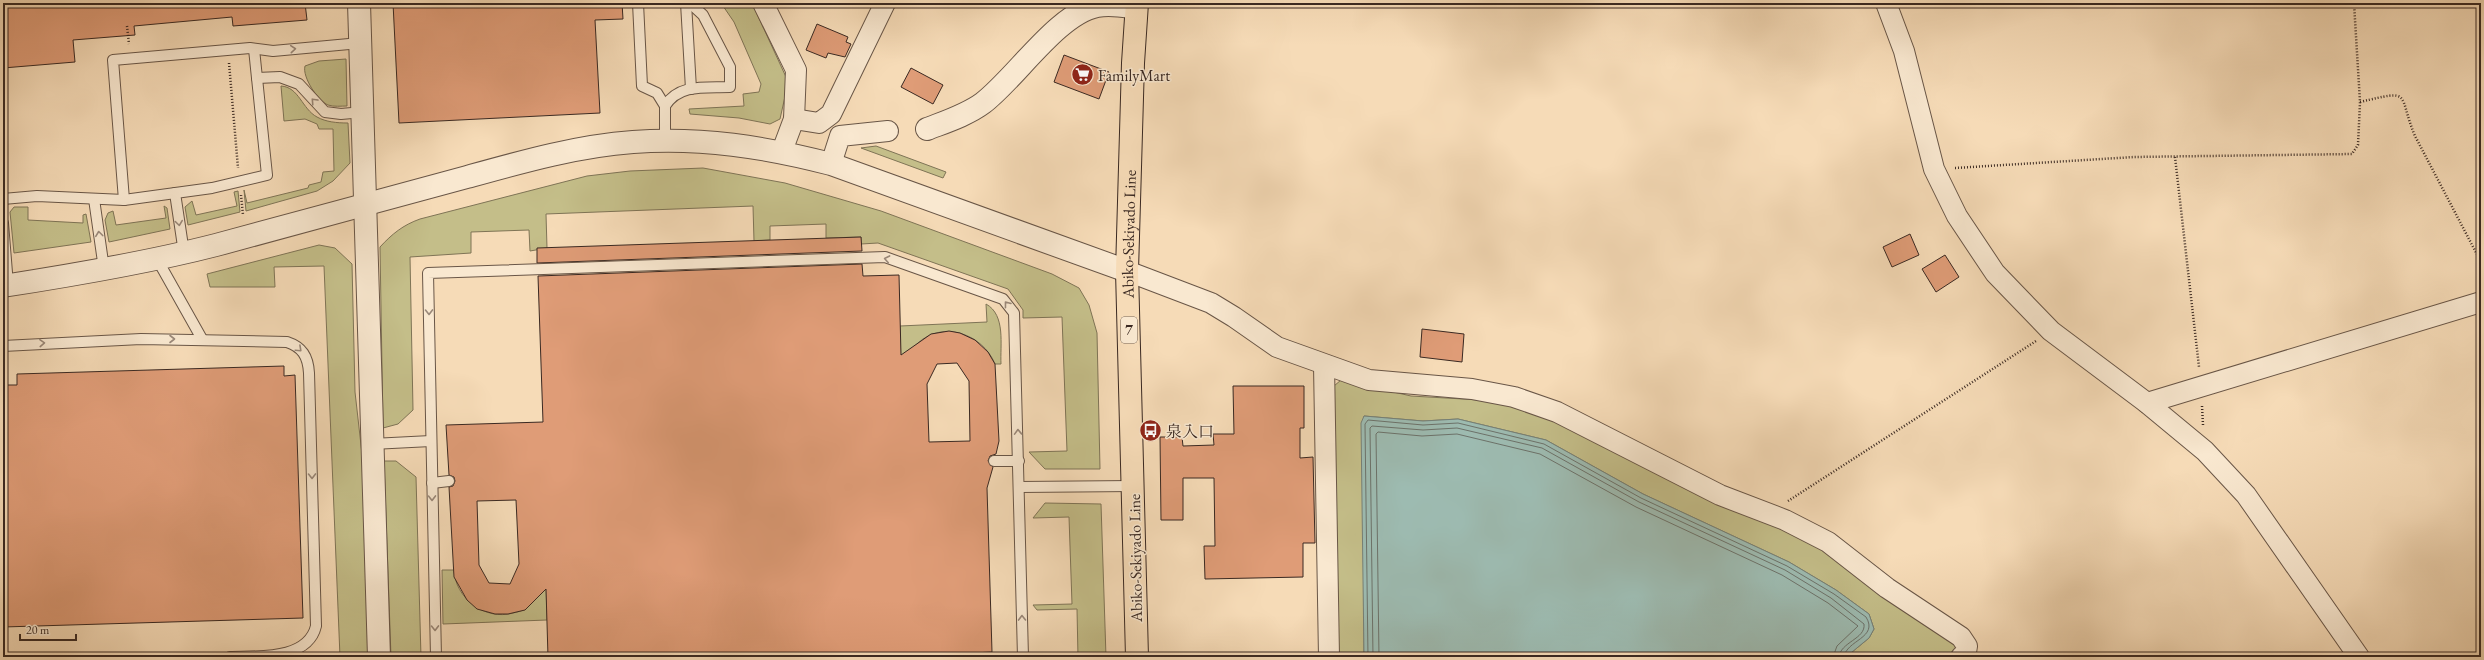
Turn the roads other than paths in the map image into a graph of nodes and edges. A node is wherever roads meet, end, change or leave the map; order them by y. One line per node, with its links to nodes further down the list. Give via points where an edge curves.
1 (359, 3): 9 (street)
2 (638, 3): 13 (lane, via 642,86 657,93)
3 (686, 3): 12 (lane)
4 (690, 3): 12 (lane, via 703,15 730,67 730,88)
5 (763, 3): 15 (street, via 796,70)
6 (886, 3): 15 (street, via 831,114 819,123)
7 (1886, 3): 36 (street, via 1904,51 1934,169 1957,216 1995,273 2051,331)
8 (1137, 6): 16 (street, via 1097,6 1078,13 1062,25 1005,85 981,105); 30 (main road, Abiko-Sekiyado Line / 7)
9 (360, 43): 10 (lane, one-way to 9, via 274,51); 14 (street)
10 (254, 49): 11 (lane); 24 (lane, via 113,60)
11 (257, 78): 14 (lane, one-way to 11, via 324,112 294,81 280,77); 21 (lane, via 266,175 212,188)
12 (691, 89): 13 (lane, via 676,93)
13 (665, 106): 18 (lane)
14 (363, 112): 25 (street)
15 (794, 119): 19 (street)
16 (928, 129)
17 (888, 131): 20 (street, via 840,136)
18 (665, 141): 19 (street, via 737,144); 25 (street, via 633,142 574,150)
19 (782, 152): 20 (street)
20 (831, 164): 30 (street)
21 (175, 193): 24 (lane); 27 (lane, one-way to 27)
22 (3, 199): 23 (lane, via 38,196)
23 (94, 199): 24 (lane); 29 (lane, one-way to 23)
24 (124, 200)
25 (366, 203): 27 (street); 38 (street)
26 (3, 223): 31 (lane)
27 (184, 253): 28 (street)
28 (158, 258): 29 (street); 33 (lane)
29 (104, 269): 31 (street)
30 (1127, 271): 35 (street, via 1211,303 1277,347); 43 (main road, Abiko-Sekiyado Line / 7)
31 (6, 285)
32 (2481, 302): 36 (street)
33 (202, 339): 34 (lane, one-way to 33, via 141,339); 45 (lane, one-way to 45, via 287,342 297,345 308,361 316,626 314,636 306,646 291,653)
34 (3, 346)
35 (1324, 366): 50 (street); 51 (street, via 1369,380 1472,389 1514,396 1557,412 1720,495 1828,542 1887,588 1952,630 1967,646)
36 (2147, 403): 52 (street, via 2205,451 2246,494)
37 (431, 441): 38 (lane); 39 (lane, one-way to 37, via 1014,313 1003,299 885,257 428,273); 42 (lane)
38 (372, 444): 46 (street)
39 (1019, 460): 40 (lane); 44 (lane)
40 (994, 461)
41 (449, 482): 42 (lane)
42 (432, 483): 47 (lane, one-way to 47)
43 (1133, 486): 44 (lane); 49 (main road, Abiko-Sekiyado Line / 7)
44 (1020, 487): 48 (lane, one-way to 44)
45 (230, 657)
46 (379, 657)
47 (436, 657)
48 (1023, 657)
49 (1137, 657)
50 (1329, 657)
51 (1961, 657)
52 (2359, 657)

